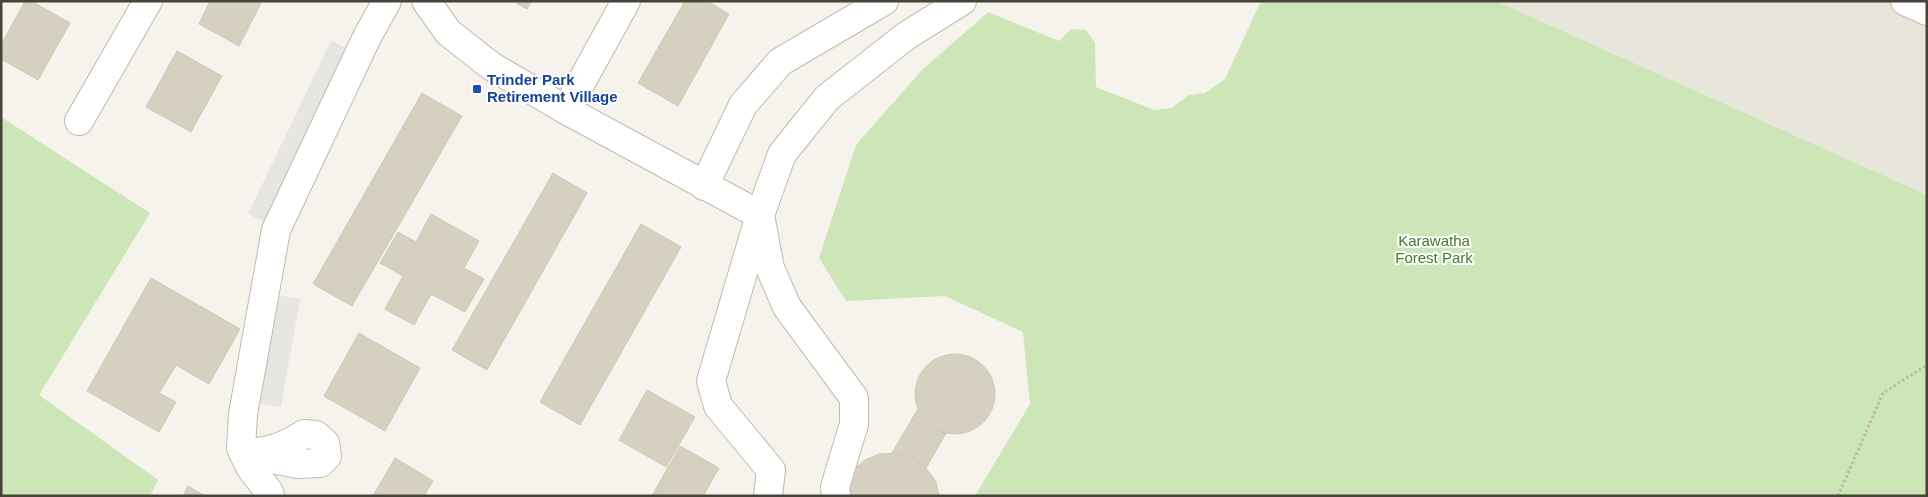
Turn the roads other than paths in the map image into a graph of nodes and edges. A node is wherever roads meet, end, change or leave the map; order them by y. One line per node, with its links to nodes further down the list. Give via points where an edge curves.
1 (148, 1): 10 (street)
2 (387, 1): 13 (street, via 276,230 243,414 241,448)
3 (426, 1): 9 (street, via 448,32 491,66)
4 (626, 1): 9 (street)
5 (884, 1): 11 (street, via 780,62 743,105)
6 (962, 1): 12 (street, via 906,36 827,98 782,154)
7 (1905, 1): 8 (street)
8 (1927, 11)
9 (566, 110): 11 (street)
10 (79, 120)
11 (704, 186): 12 (street)
12 (760, 216): 14 (street, via 711,381 718,406 771,470); 15 (street, via 770,268 787,307 854,398 854,424)
13 (270, 496)
14 (768, 496)
15 (836, 496)

